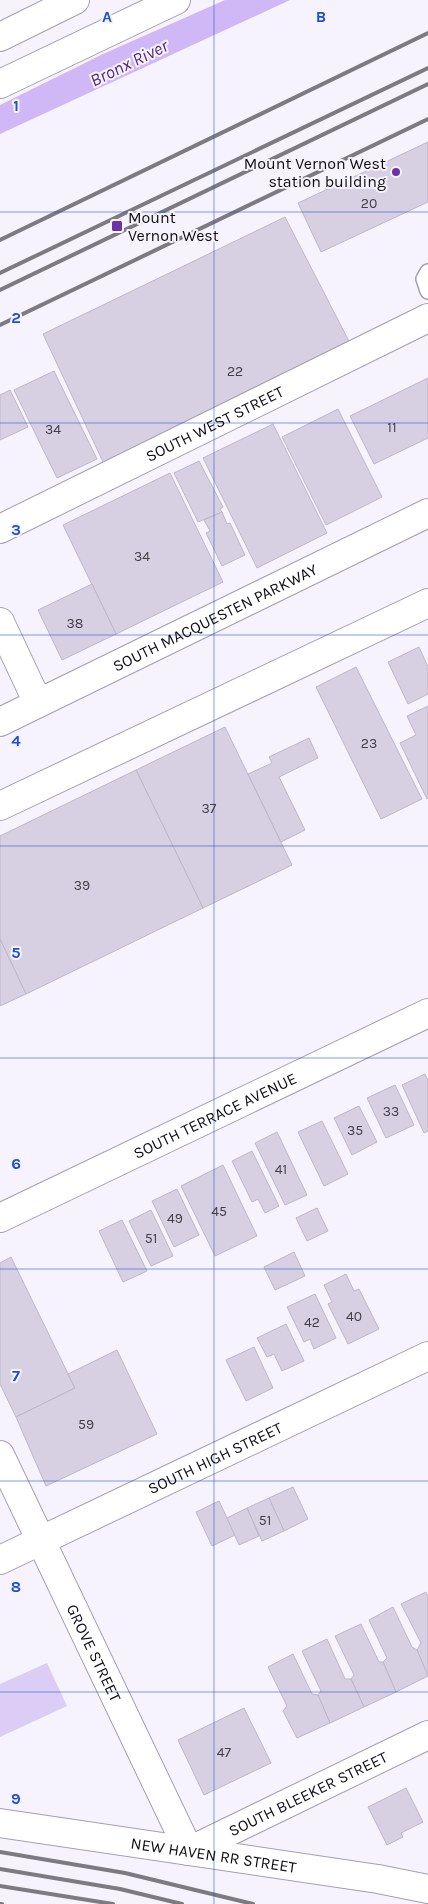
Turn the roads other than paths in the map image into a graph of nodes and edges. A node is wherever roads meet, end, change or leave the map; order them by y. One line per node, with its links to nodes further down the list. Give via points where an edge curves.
1 (75, 0): 3 (main road)
2 (176, 0): 4 (main road)
3 (0, 37)
4 (0, 84)
5 (428, 272): 6 (lane, via 424,279)
6 (428, 291)
7 (428, 318): 9 (main road, SOUTH WEST STREET)
8 (428, 513): 12 (main road, SOUTH MACQUESTEN PARKWAY)
9 (0, 529)
10 (428, 604): 14 (main road)
11 (0, 622): 12 (main road)
12 (38, 703): 13 (main road, SOUTH MACQUESTEN PARKWAY)
13 (0, 722)
14 (0, 806)
15 (428, 1013): 16 (main road, SOUTH TERRACE AVENUE)
16 (0, 1218)
17 (428, 1356): 19 (main road, SOUTH HIGH STREET)
18 (0, 1455): 19 (main road, GROVE STREET)
19 (41, 1540): 20 (main road, SOUTH HIGH STREET); 23 (main road, GROVE STREET)
20 (0, 1560)
21 (428, 1734): 23 (main road, SOUTH BLEEKER STREET)
22 (0, 1823): 23 (main road, NEW HAVEN RR STREET)
23 (189, 1851): 24 (main road, NEW HAVEN RR STREET)
24 (428, 1889)

